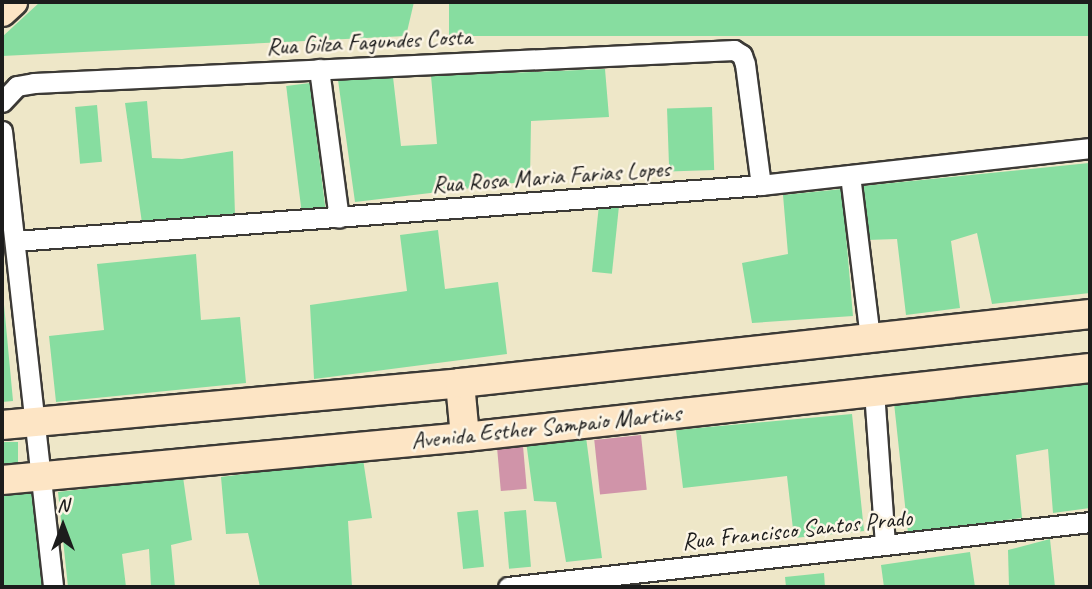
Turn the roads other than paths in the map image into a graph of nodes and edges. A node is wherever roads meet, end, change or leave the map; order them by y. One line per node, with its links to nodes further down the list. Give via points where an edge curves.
1 (13, 2): 2 (street)
2 (2, 12)
3 (319, 69): 4 (street, Rua Gilza Fagundes Costa, via 34,83 17,86); 8 (street, Rua Gilza Fagundes Costa, via 721,49 742,55); 9 (street)
4 (2, 100)
5 (2, 131): 10 (street)
6 (1090, 148): 7 (street, Rua Rosa Maria Farias Lopes)
7 (850, 175): 8 (street, Rua Rosa Maria Farias Lopes); 12 (street)
8 (761, 185): 9 (street, Rua Rosa Maria Farias Lopes)
9 (339, 218): 10 (street, Rua Rosa Maria Farias Lopes)
10 (15, 241): 16 (street)
11 (1090, 314): 12 (street)
12 (870, 338): 14 (street)
13 (1090, 368): 15 (street, Avenida Esther Sampaio Martins)
14 (460, 383): 16 (street); 18 (street)
15 (874, 391): 18 (street, Avenida Esther Sampaio Martins); 22 (street)
16 (36, 424): 17 (street); 19 (street)
17 (2, 425)
18 (465, 437): 19 (street, Avenida Esther Sampaio Martins)
19 (41, 478): 20 (street, Avenida Esther Sampaio Martins); 23 (street)
20 (2, 480)
21 (1090, 522): 22 (street, Rua Francisco Santos Prado)
22 (884, 545): 24 (street, Rua Francisco Santos Prado)
23 (52, 587)
24 (508, 587)

